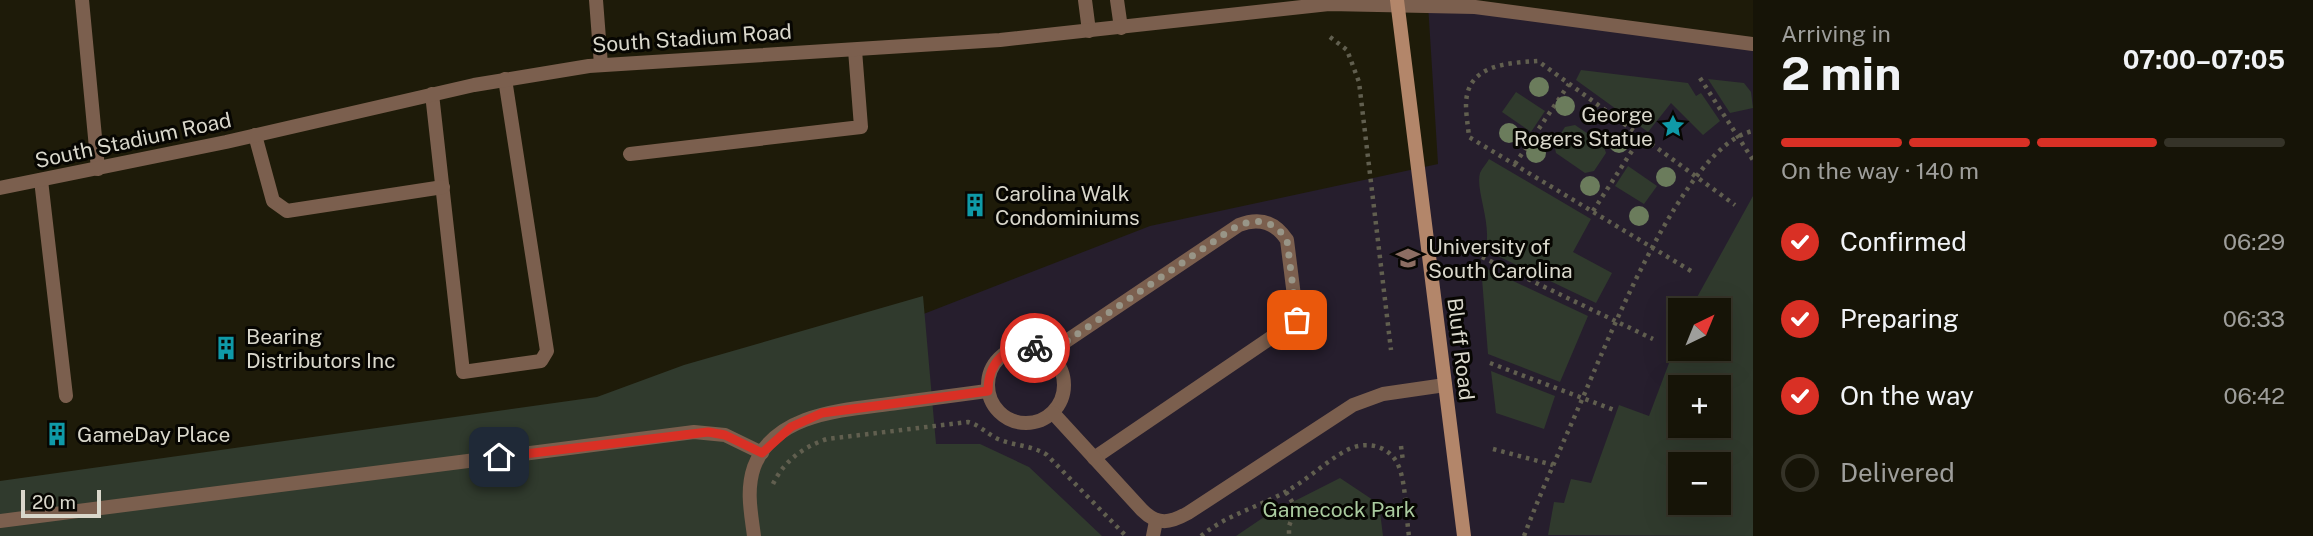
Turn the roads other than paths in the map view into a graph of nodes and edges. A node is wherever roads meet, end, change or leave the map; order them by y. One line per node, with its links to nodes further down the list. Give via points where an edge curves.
1 (82, 0): 15 (street)
2 (596, 0): 10 (street)
3 (1085, 0): 7 (street)
4 (1117, 0): 6 (street)
5 (1398, 3): 6 (street, South Stadium Road, via 1329,4); 8 (street, South Stadium Road, via 1475,7); 20 (main road, Bluff Road)
6 (1121, 27): 7 (street, South Stadium Road)
7 (1089, 31): 9 (street, South Stadium Road)
8 (1753, 44)
9 (855, 50): 10 (street, South Stadium Road); 14 (street, via 861,127)
10 (601, 65): 11 (street, South Stadium Road)
11 (505, 79): 12 (street, South Stadium Road); 17 (street, via 547,351 541,361 463,372)
12 (432, 94): 13 (street, South Stadium Road); 17 (street)
13 (255, 135): 15 (street, South Stadium Road); 17 (street, via 272,201 288,211)
14 (630, 154)
15 (98, 169): 16 (street, South Stadium Road)
16 (41, 180): 18 (street, South Stadium Road); 22 (street)
17 (443, 187)
18 (0, 188)
19 (1048, 354): 21 (street, via 1020,347 999,357 991,367); 23 (street, via 1064,380 1064,392); 25 (street, via 1239,225 1259,220 1271,224 1287,240 1297,320)
20 (1445, 385): 27 (street, via 1383,394 1353,405 1188,513); 29 (main road, Bluff Road)
21 (988, 391): 23 (street, via 998,412 1008,419 1031,424); 24 (street, via 822,413 791,427)
22 (66, 396)
23 (1053, 413): 25 (street)
24 (762, 453): 26 (street, via 725,435 694,432); 28 (street, via 749,495)
25 (1094, 458): 27 (street)
26 (0, 521)
27 (1154, 528)
28 (754, 536)
29 (1464, 536)

